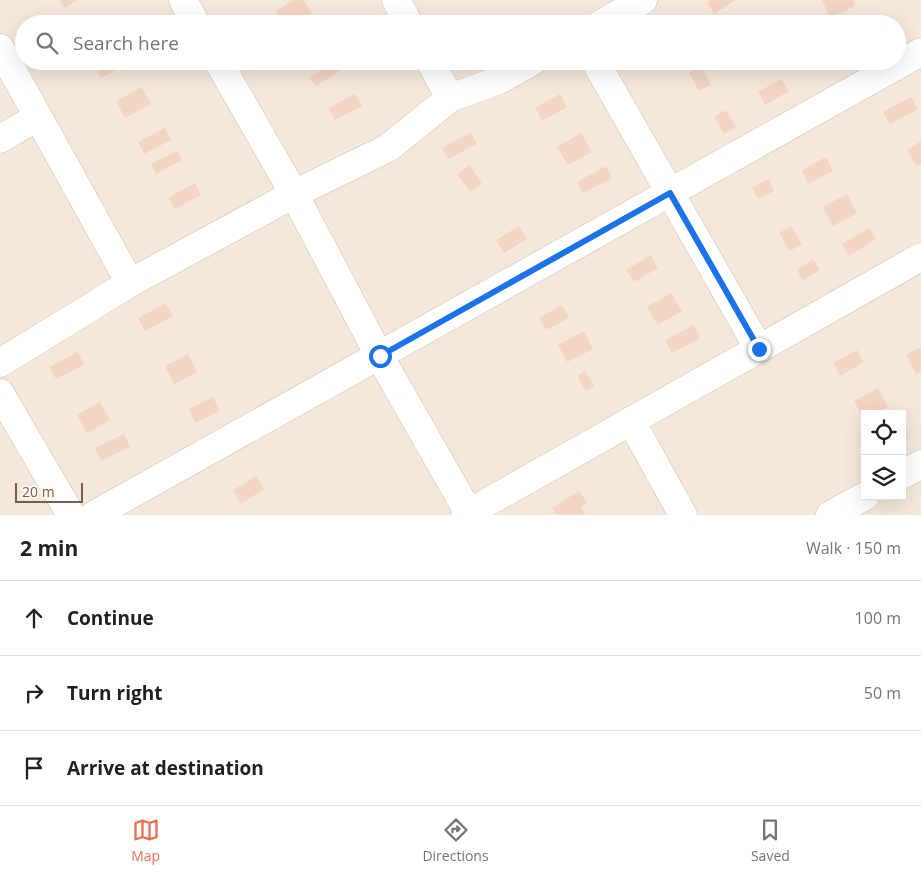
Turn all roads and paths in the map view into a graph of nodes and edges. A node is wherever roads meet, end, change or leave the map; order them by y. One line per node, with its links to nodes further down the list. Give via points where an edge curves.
1 (183, 0): 4 (street)
2 (396, 0): 5 (street)
3 (644, 0): 6 (street)
4 (191, 15)
5 (404, 15)
6 (617, 15)
7 (0, 48): 16 (street)
8 (921, 52): 9 (street)
9 (906, 60)
10 (223, 70): 19 (street)
11 (435, 70): 15 (street)
12 (517, 70): 15 (street)
13 (600, 70): 18 (street)
14 (889, 70): 18 (street)
15 (450, 98): 19 (street, via 388,148)
16 (38, 117): 17 (street); 21 (street)
17 (0, 139)
18 (670, 193): 22 (street); 23 (street)
19 (294, 194): 21 (street); 23 (street)
20 (921, 257): 22 (street)
21 (130, 283): 24 (street)
22 (759, 349): 26 (street)
23 (380, 356): 30 (street); 32 (street)
24 (0, 363)
25 (0, 393): 31 (street)
26 (631, 421): 30 (street); 33 (street)
27 (921, 464): 28 (street)
28 (906, 473)
29 (861, 498): 34 (street)
30 (468, 514)
31 (71, 515)
32 (94, 515)
33 (683, 515)
34 (830, 515)

